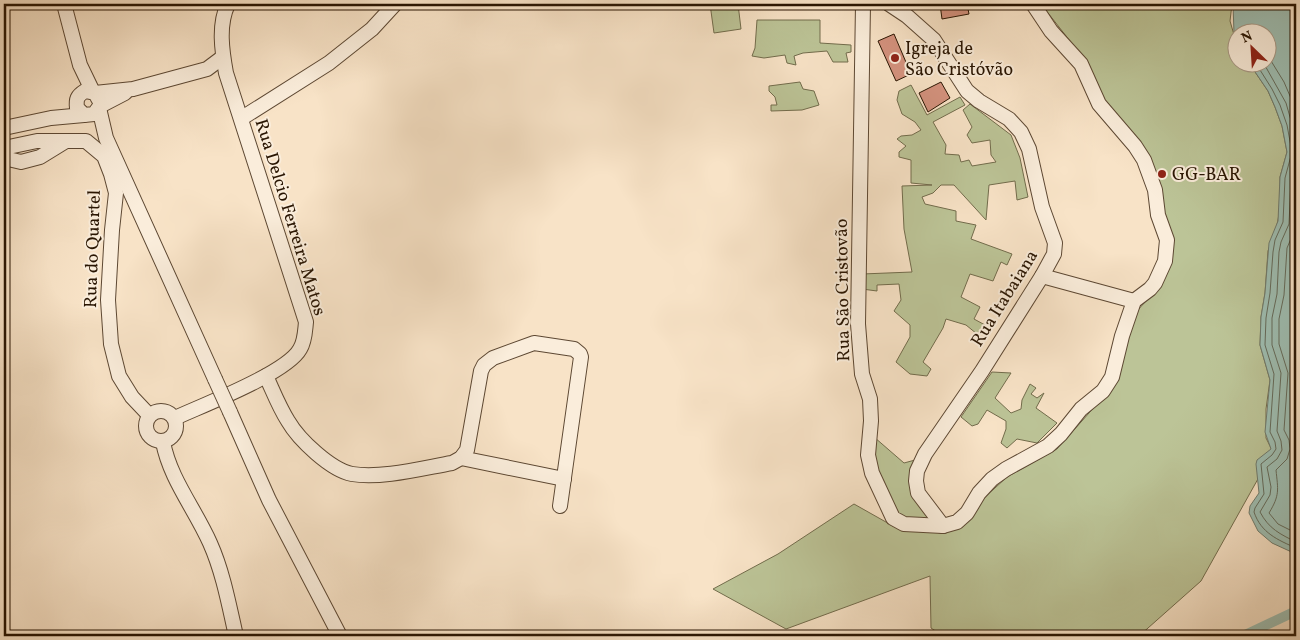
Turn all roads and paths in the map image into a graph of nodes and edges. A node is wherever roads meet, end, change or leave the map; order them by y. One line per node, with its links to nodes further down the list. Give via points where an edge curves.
1 (64, 4): 8 (street)
2 (228, 4): 7 (street, Rua Delcio Ferreira Matos, via 221,35)
3 (395, 4): 14 (street, via 372,29 329,63)
4 (863, 4): 28 (street, Rua São Cristovão, via 858,324 862,374 870,399 868,455 872,473 893,518 904,524)
5 (889, 4): 19 (street, Rua Itabaiana, via 934,40 967,91 1009,119 1021,132 1029,149 1042,207 1055,243 1054,254)
6 (1033, 4): 20 (street, via 1051,31 1081,64 1098,104 1144,160 1166,240 1165,261 1150,290)
7 (223, 57): 9 (street); 10 (street, Rua Delcio Ferreira Matos)
8 (80, 65): 11 (street); 12 (street)
9 (208, 69): 10 (street); 12 (street)
10 (226, 73): 14 (street, Rua Delcio Ferreira Matos)
11 (77, 97): 12 (street, via 85,91); 12 (street, via 76,108); 13 (street)
12 (93, 105): 13 (street); 30 (street, Rua do Quartel, bridge, via 269,500)
13 (51, 118): 15 (street)
14 (242, 118): 21 (street, Rua Delcio Ferreira Matos, via 306,322 300,349 289,362)
15 (4, 128)
16 (66, 141): 17 (street, Rua do Quartel, via 37,141); 18 (street, via 40,157 21,162); 22 (street, Rua do Quartel, via 86,141 104,156 111,174 116,193 108,300 111,344 119,376)
17 (4, 148)
18 (4, 158)
19 (1042, 276): 20 (street); 28 (street, Rua Itabaiana, via 917,471 918,493)
20 (1134, 301): 28 (street, via 1112,377 1104,391 1081,409 1048,446 992,479 979,492 968,513 957,522)
21 (266, 376): 23 (street, Rua Delcio Ferreira Matos); 25 (street, via 288,422 304,441 342,471 386,474 452,463)
22 (149, 415): 23 (street, via 158,410 168,411); 24 (street, via 145,424 150,438)
23 (175, 418): 24 (street, via 174,434)
24 (163, 442): 29 (street, via 170,470 211,545)
25 (461, 458): 26 (street); 26 (street, via 467,450 484,365 534,343 574,349 581,357)
26 (564, 479): 27 (street)
27 (560, 506)
28 (944, 526)
29 (236, 636)
30 (340, 636)

